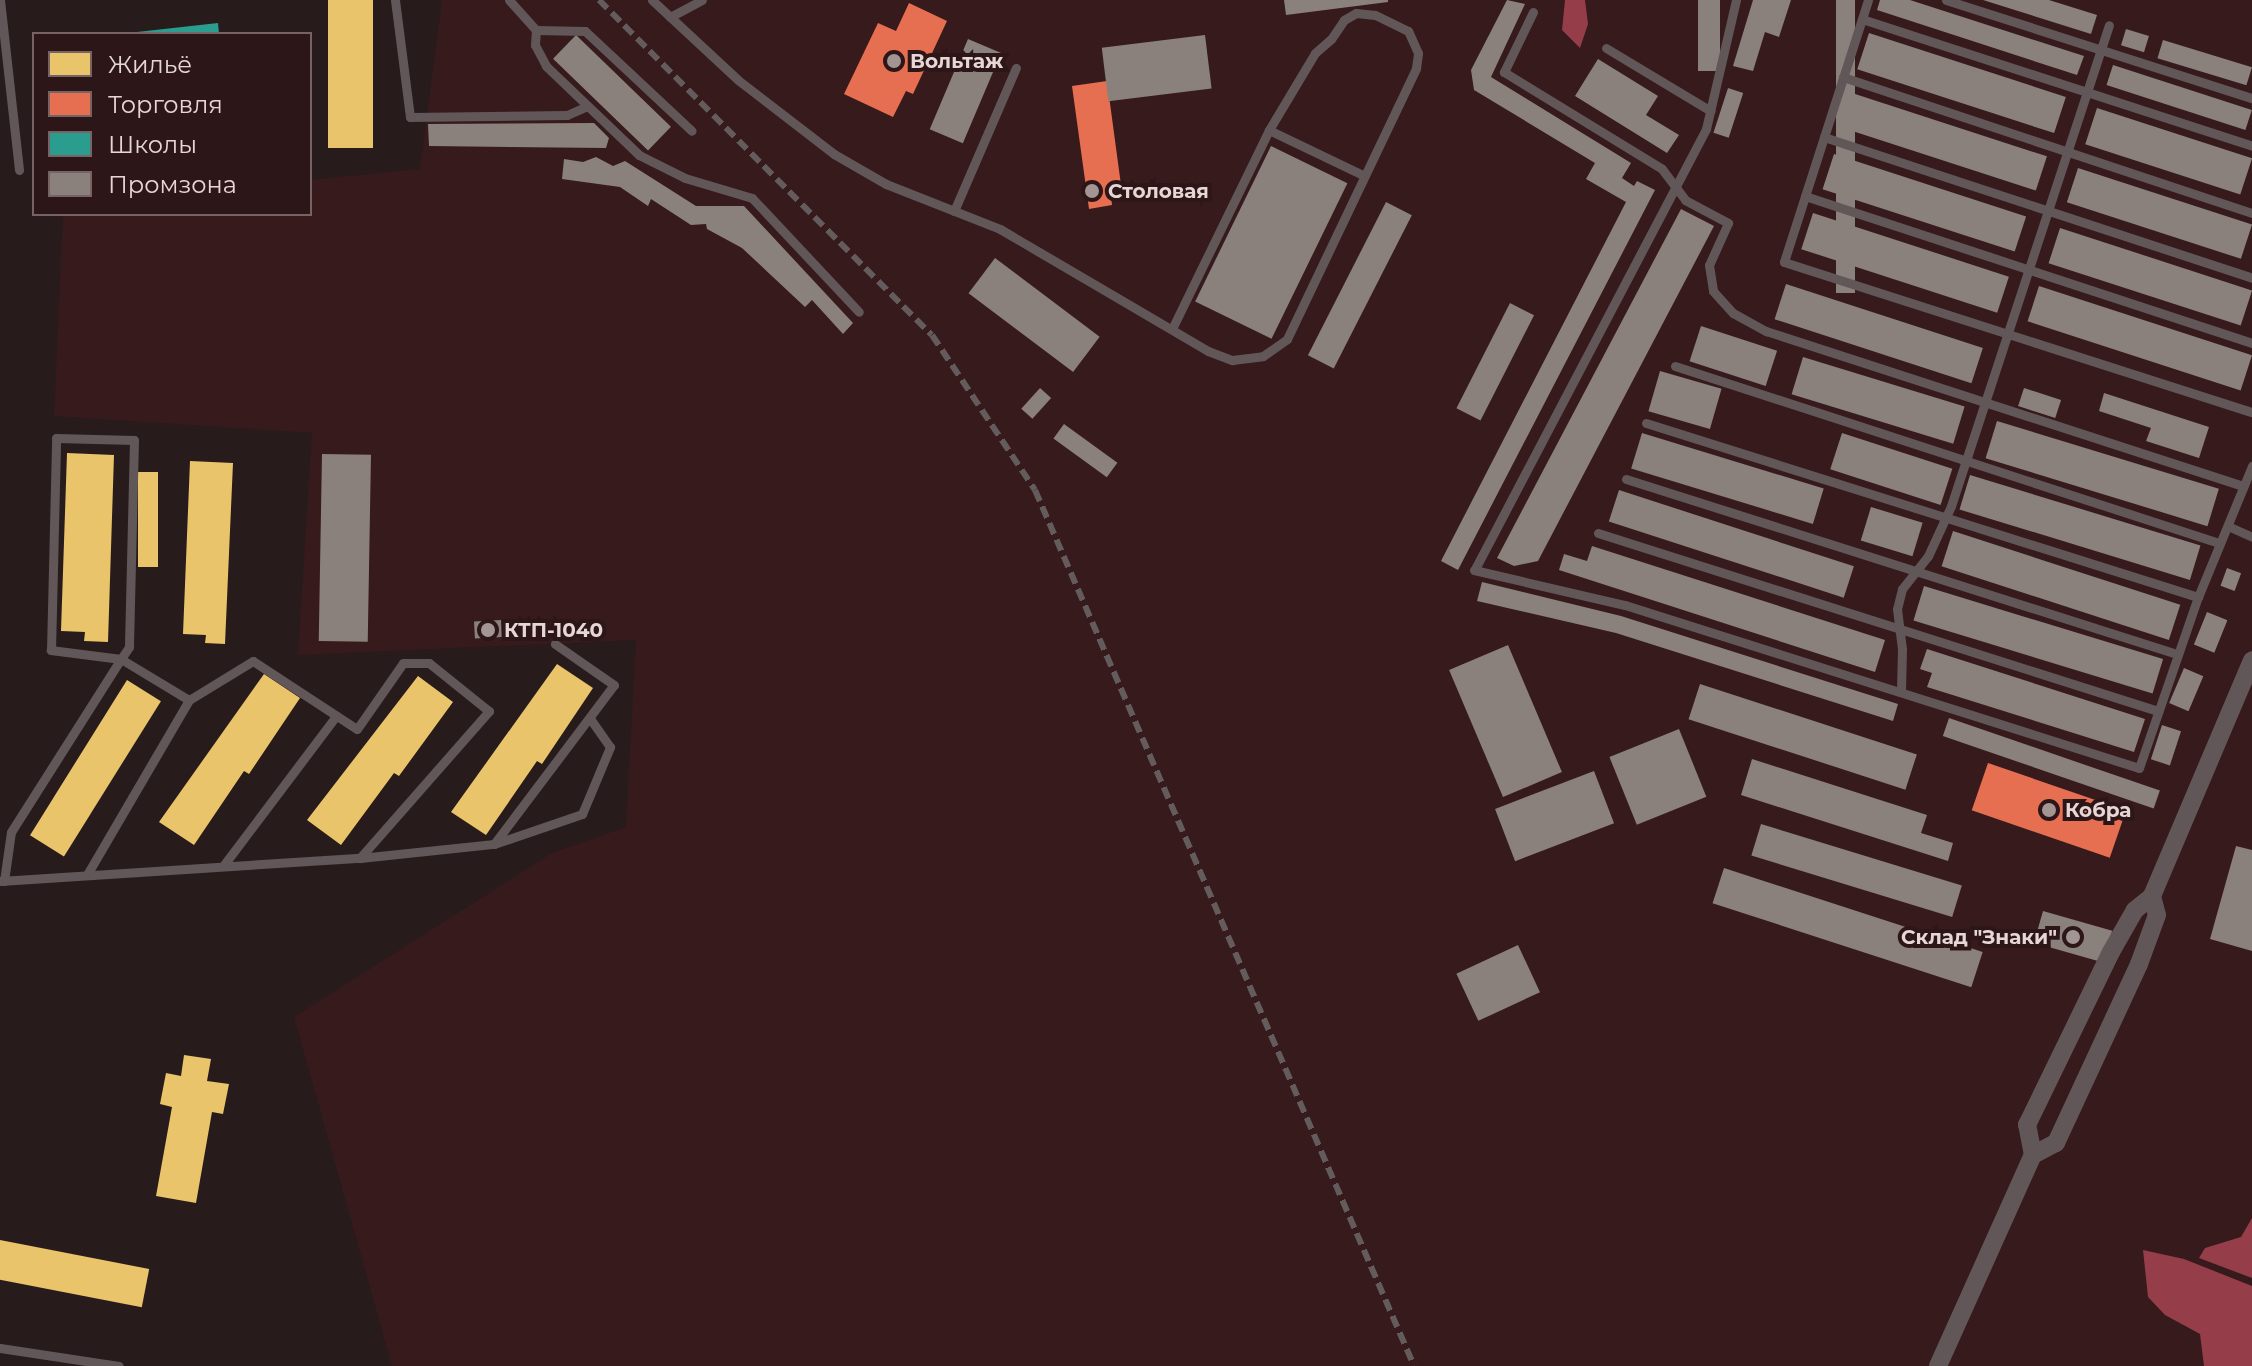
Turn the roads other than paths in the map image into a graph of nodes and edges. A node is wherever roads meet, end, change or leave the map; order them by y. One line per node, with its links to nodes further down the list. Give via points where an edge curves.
1 (0, 0): 27 (lane)
2 (395, 0): 20 (lane, via 410,117 567,115)
3 (509, 0): 13 (lane)
4 (652, 0): 10 (lane)
5 (702, 0): 10 (lane)
6 (1736, 0): 21 (lane)
7 (1868, 0): 11 (lane)
8 (1946, 0): 15 (lane)
9 (1533, 12): 29 (lane, via 1504,72 1662,169)
10 (670, 17): 31 (lane, via 738,80 834,154 886,184)
11 (1862, 19): 17 (lane); 18 (lane)
12 (2109, 25): 15 (lane)
13 (536, 30): 20 (lane, via 535,45 546,66); 23 (lane, via 585,31)
14 (1606, 48): 21 (lane)
15 (2101, 51): 18 (lane); 19 (lane)
16 (1016, 68): 31 (lane)
17 (1843, 77): 24 (lane); 26 (lane)
18 (2087, 93): 25 (lane); 26 (lane)
19 (2252, 98)
20 (587, 106): 36 (lane, via 639,155 685,178 752,198)
21 (1711, 111): 29 (lane)
22 (1269, 130): 28 (lane); 28 (lane, via 1315,53 1344,20 1356,13 1395,22 1416,43 1416,68); 37 (lane)
23 (692, 131)
24 (1824, 137): 30 (lane); 32 (lane)
25 (2252, 146)
26 (2068, 152): 32 (lane); 33 (lane)
27 (19, 170)
28 (1363, 175): 37 (lane, via 1287,339 1263,356 1232,360)
29 (1674, 187): 41 (lane, via 1685,200 1728,223 1709,265 1713,291 1733,313 1766,331); 60 (lane, via 1474,570 1625,605)
30 (1805, 196): 34 (lane); 38 (lane, via 1784,262)
31 (954, 211): 37 (lane, via 1000,229)
32 (2048, 211): 34 (lane); 35 (lane)
33 (2252, 213)
34 (2028, 270): 38 (lane); 39 (lane)
35 (2252, 278)
36 (859, 312)
37 (1172, 329)
38 (2007, 334): 41 (lane); 42 (lane)
39 (2252, 343)
40 (1675, 366): 44 (lane)
41 (1983, 402): 44 (lane); 47 (lane)
42 (2252, 412)
43 (1646, 423): 48 (lane)
44 (1965, 460): 48 (lane); 52 (lane)
45 (2252, 466): 47 (lane)
46 (1626, 479): 53 (lane)
47 (2243, 486): 49 (lane)
48 (1943, 518): 53 (lane); 54 (lane)
49 (2230, 527): 51 (lane); 52 (lane)
50 (1598, 533): 55 (lane)
51 (2252, 537)
52 (2219, 543): 54 (lane)
53 (1916, 571): 55 (lane, via 1902,589); 57 (lane)
54 (2198, 597): 57 (lane)
55 (1899, 629): 60 (lane); 62 (lane)
56 (555, 644): 64 (lane, via 614,685)
57 (2177, 654): 62 (lane)
58 (121, 659): 58 (lane, via 129,647 134,440 56,438 51,650); 61 (lane); 69 (lane, via 11,832)
59 (2252, 660): 70 (street)
60 (1901, 692): 62 (lane, via 2139,768)
61 (189, 700): 63 (lane, via 253,661); 68 (lane)
62 (2158, 711)
63 (336, 716): 66 (lane, via 357,729 403,663 429,663 489,711); 67 (lane)
64 (590, 718): 65 (lane); 65 (lane, via 610,747 582,814)
65 (494, 844): 66 (lane)
66 (360, 858): 67 (lane)
67 (223, 866): 68 (lane)
68 (88, 873): 69 (lane)
69 (2, 881)
70 (2152, 896): 71 (street, via 2135,910 2111,952 2027,1125); 71 (street, via 2157,915 2139,964 2056,1143)
71 (2033, 1155): 74 (street)
72 (0, 1348): 73 (lane)
73 (119, 1366)
74 (1938, 1366)

